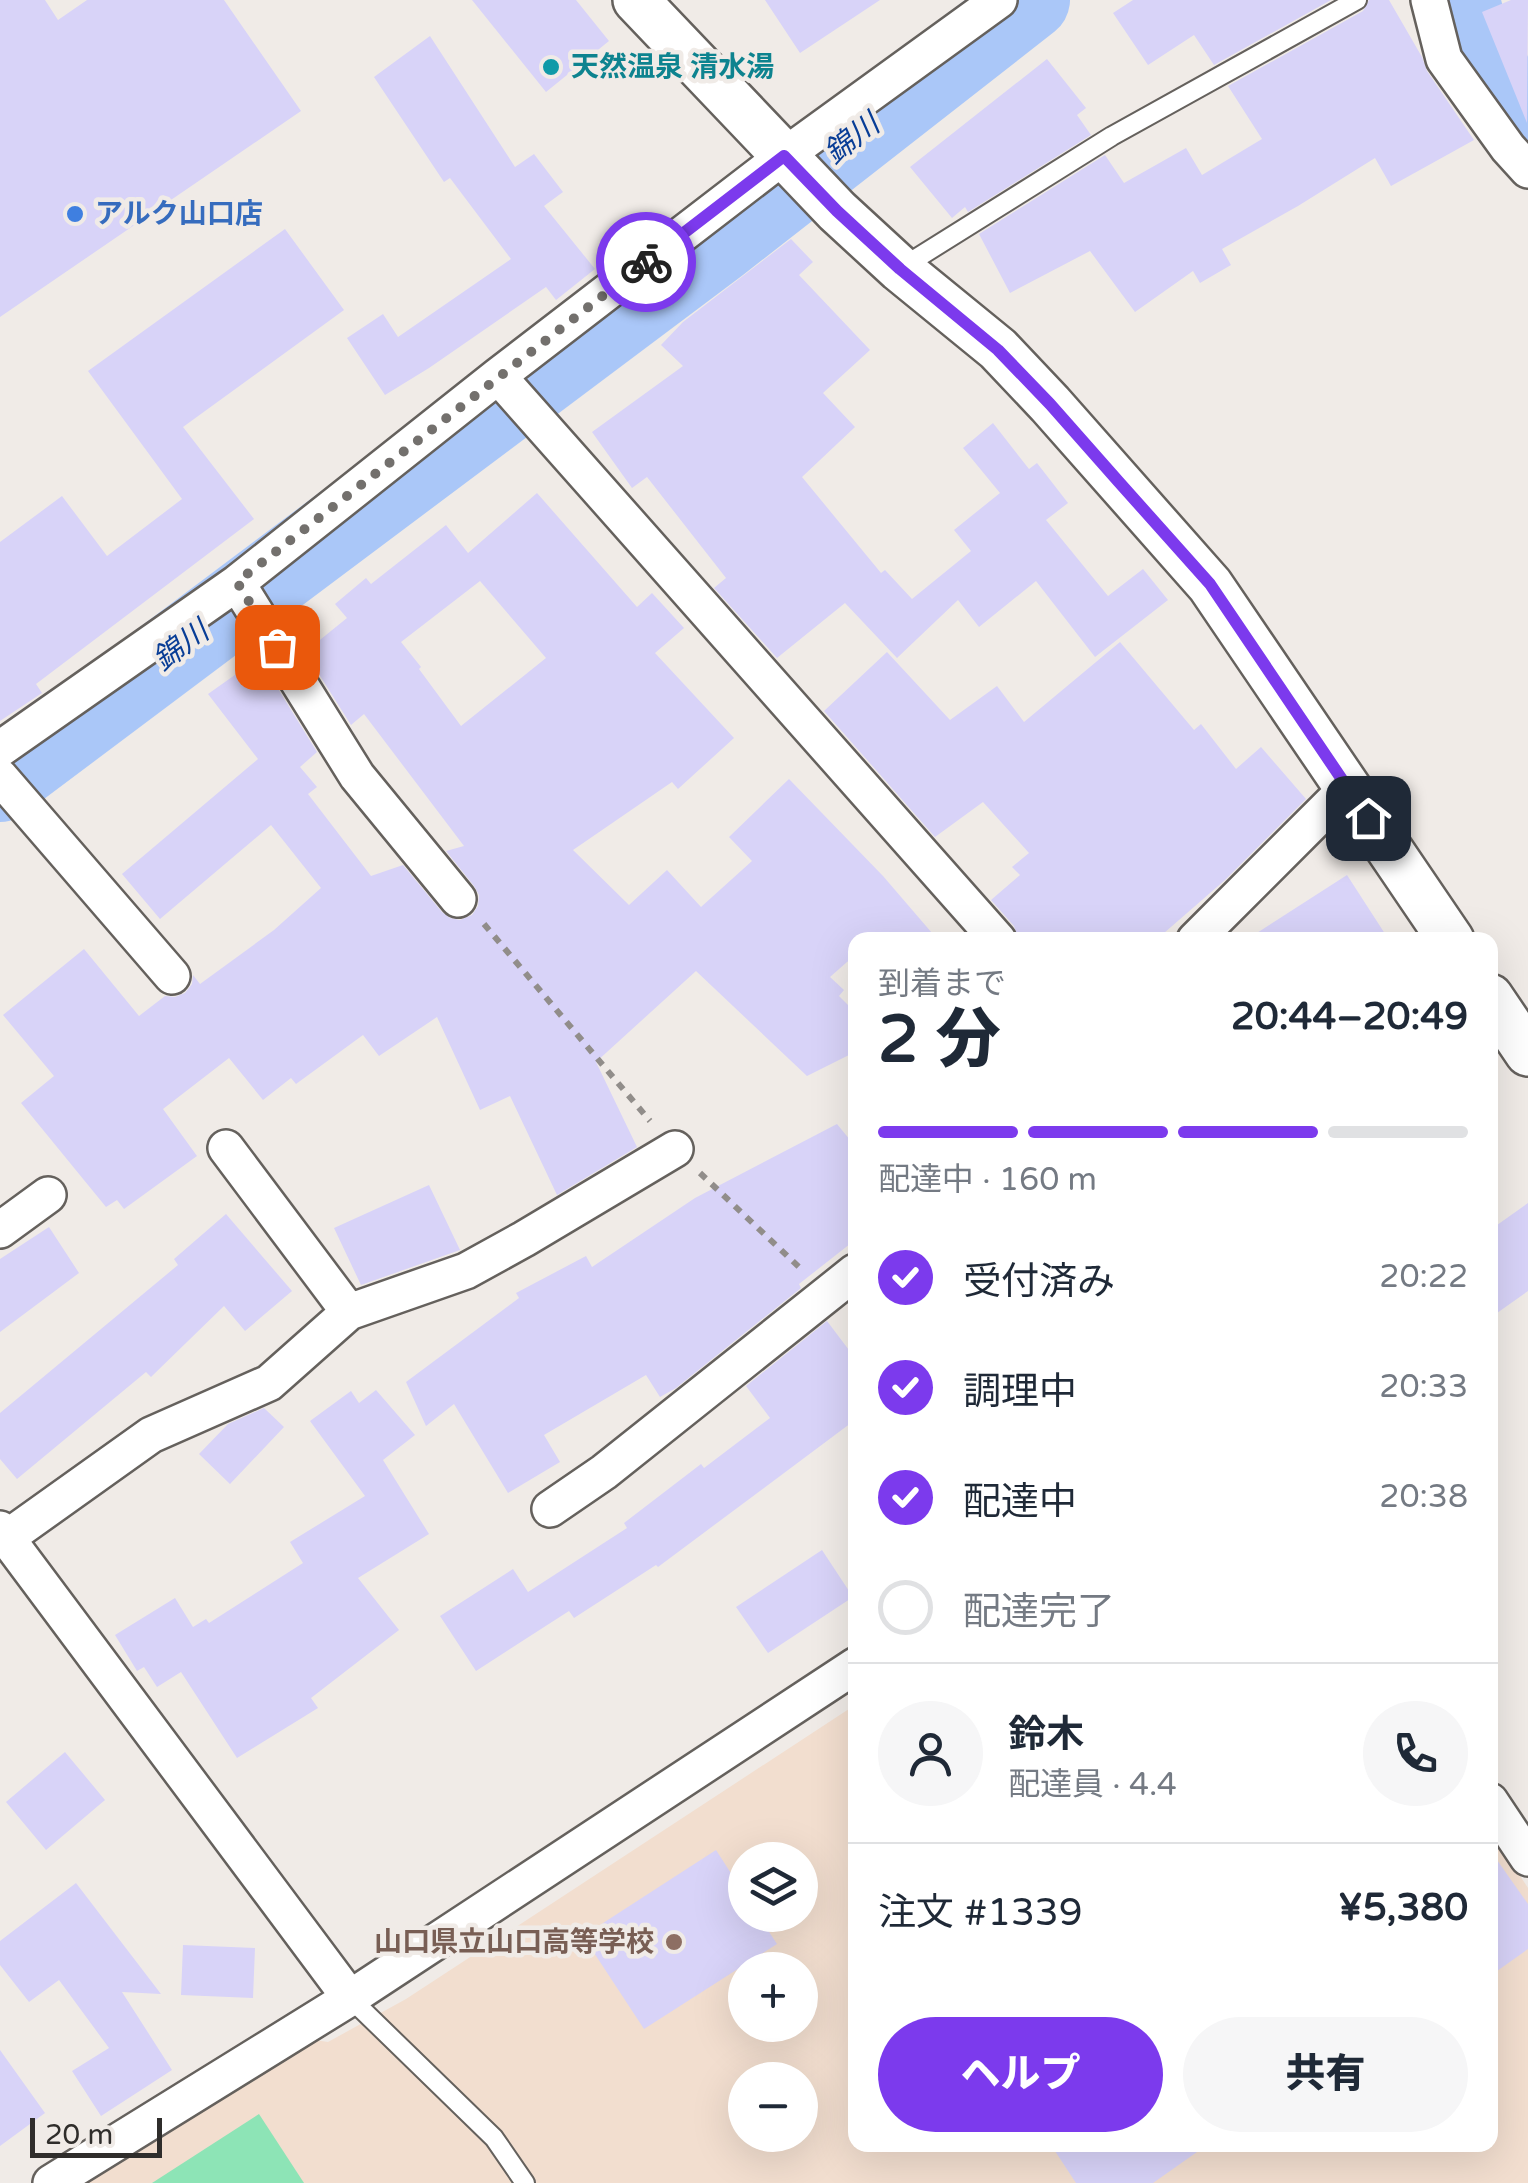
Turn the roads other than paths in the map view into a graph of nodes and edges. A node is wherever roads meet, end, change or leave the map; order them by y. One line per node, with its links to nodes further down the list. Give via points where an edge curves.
1 (636, 0): 5 (street)
2 (999, 0): 5 (street)
3 (1357, 0): 7 (lane, via 1112,136)
4 (1429, 0): 6 (street, via 1444,59)
5 (784, 156): 7 (street); 8 (street)
6 (1528, 170)
7 (900, 269): 12 (street, via 998,350 1210,584)
8 (498, 376): 9 (street); 14 (street)
9 (237, 582): 10 (street); 13 (street, via 358,776)
10 (0, 749)
11 (0, 777): 17 (street)
12 (1348, 788): 15 (street); 16 (street)
13 (458, 899)
14 (991, 932)
15 (1204, 932)
16 (1446, 932)
17 (172, 976)
18 (1498, 1009): 19 (street)
19 (1528, 1053)
20 (226, 1148): 25 (street)
21 (674, 1149): 25 (street, via 466,1271)
22 (48, 1194): 23 (street)
23 (0, 1230)
24 (848, 1278): 26 (street)
25 (349, 1312): 27 (street, via 269,1383 151,1435)
26 (550, 1509)
27 (4, 1533): 31 (street)
28 (848, 1671): 31 (street)
29 (1498, 1813): 30 (street)
30 (1528, 1858)
31 (350, 1998): 32 (street); 33 (lane, via 494,2138)
32 (51, 2183)
33 (525, 2183)

